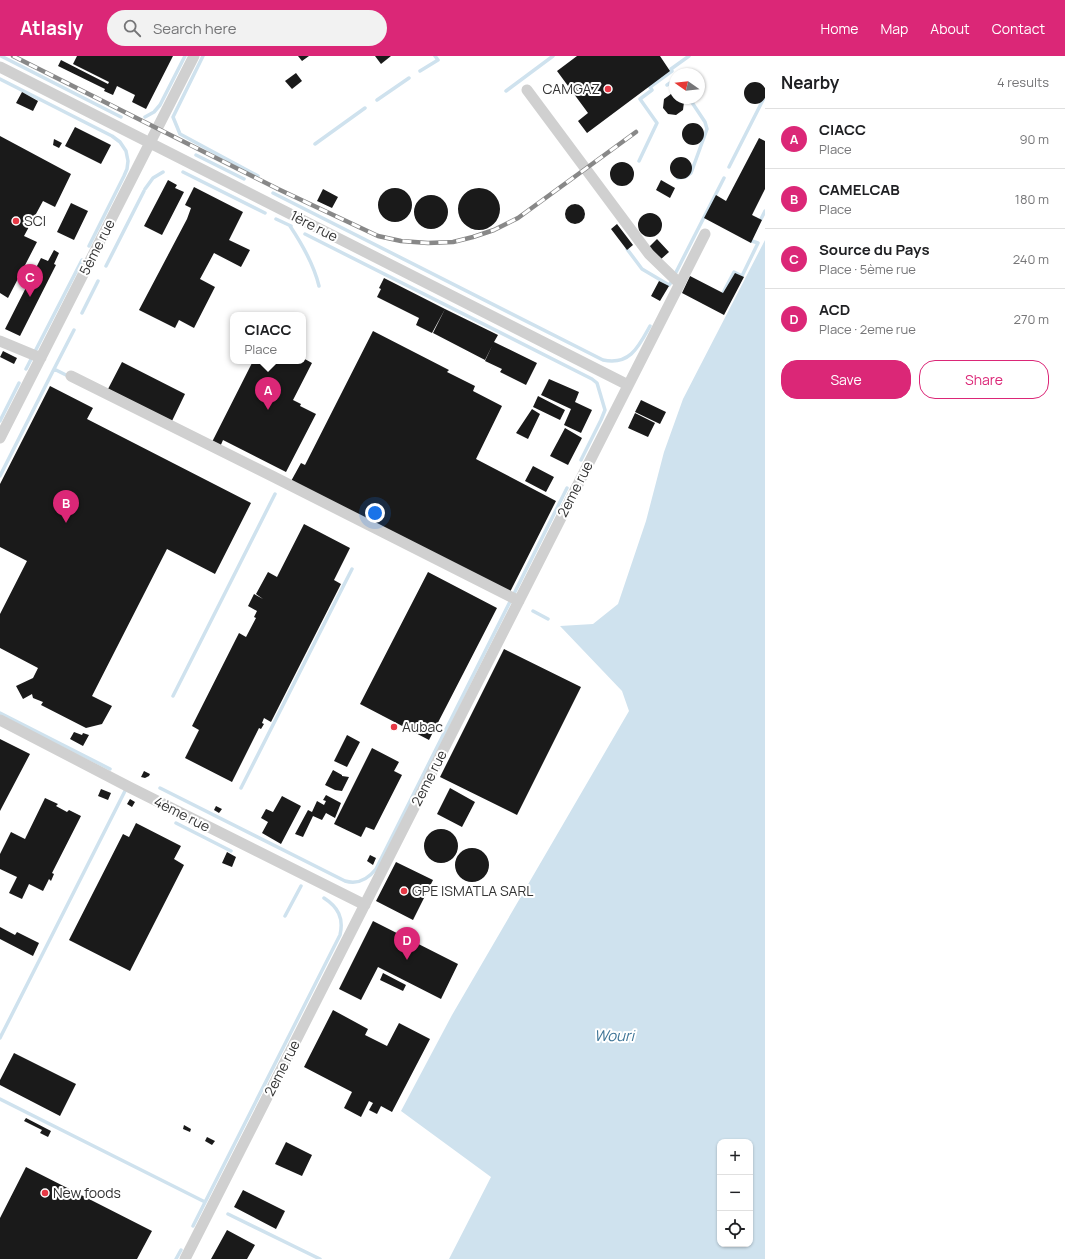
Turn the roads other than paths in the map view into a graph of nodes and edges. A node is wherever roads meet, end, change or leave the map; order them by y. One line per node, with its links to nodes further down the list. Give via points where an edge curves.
1 (194, 56): 4 (street, 5ème rue)
2 (0, 67): 4 (street, 1ère rue)
3 (527, 90): 6 (street, via 649,254)
4 (150, 143): 8 (street, 5ème rue); 10 (street, 1ère rue)
5 (705, 234): 6 (street, 2eme rue)
6 (680, 283): 10 (street, 2eme rue)
7 (0, 341): 8 (street)
8 (41, 358): 11 (street, 5ème rue)
9 (71, 376): 12 (street)
10 (628, 384): 12 (street, 2eme rue)
11 (0, 438)
12 (519, 601): 14 (street, 2eme rue)
13 (0, 720): 14 (street, 4ème rue)
14 (364, 905): 15 (street, 2eme rue)
15 (186, 1259)

